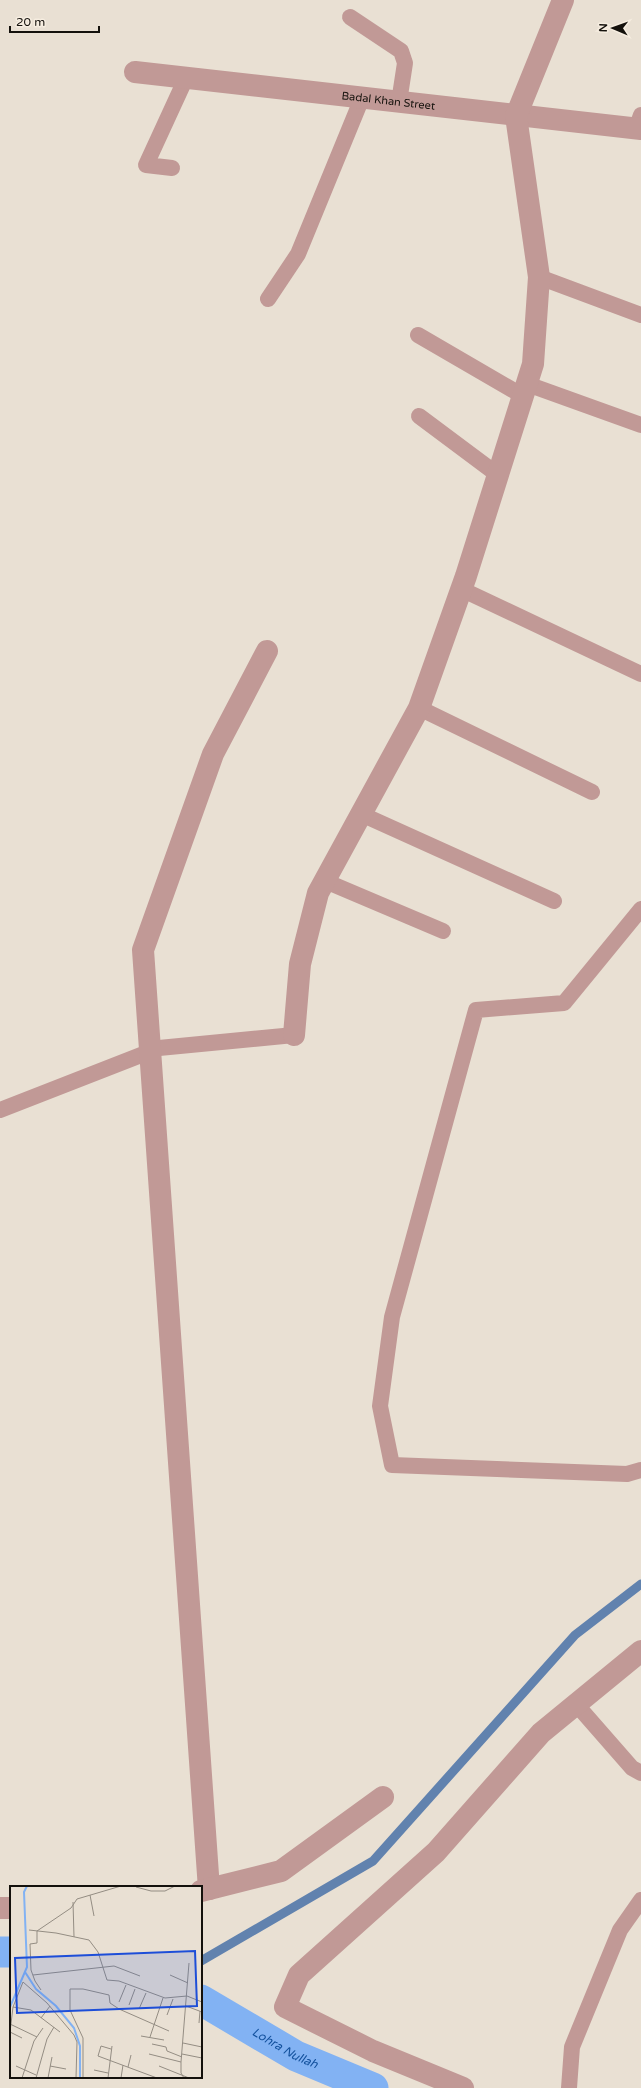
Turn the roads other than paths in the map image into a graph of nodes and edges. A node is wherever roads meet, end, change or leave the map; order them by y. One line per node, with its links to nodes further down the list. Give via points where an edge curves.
1 (563, 0): 7 (street)
2 (350, 17): 6 (lane, via 401,51 405,63)
3 (135, 72): 4 (street, Badal Khan Street)
4 (186, 78): 5 (street, Badal Khan Street); 9 (lane, via 146,165)
5 (362, 98): 6 (street, Badal Khan Street); 11 (lane, via 298,254)
6 (399, 102): 7 (street, Badal Khan Street)
7 (516, 116): 8 (street, Badal Khan Street); 10 (street)
8 (639, 124)
9 (172, 168)
10 (539, 277): 12 (lane); 14 (street, via 534,364)
11 (268, 299)
12 (641, 315)
13 (418, 335): 14 (lane)
14 (525, 390): 16 (lane); 17 (street)
15 (419, 416): 17 (lane)
16 (641, 425)
17 (498, 475): 18 (street)
18 (461, 589): 20 (lane); 21 (street)
19 (267, 651): 29 (street, via 213,754 143,950)
20 (641, 674)
21 (419, 708): 22 (lane); 23 (street)
22 (592, 792)
23 (361, 814): 24 (street); 25 (lane)
24 (325, 881): 27 (lane); 28 (street, via 318,893 300,964)
25 (554, 901)
26 (641, 909): 31 (lane, via 564,1003 476,1010 392,1317 380,1406 392,1465 627,1474)
27 (444, 930)
28 (294, 1035): 29 (lane)
29 (150, 1051): 30 (lane); 36 (street)
30 (0, 1110)
31 (641, 1470)
32 (641, 1651): 33 (street)
33 (576, 1704): 34 (lane, via 632,1768); 38 (street, via 541,1733 436,1852 299,1975 285,2007 373,2051)
34 (641, 1773)
35 (383, 1796): 36 (street, via 281,1871)
36 (205, 1890)
37 (641, 1900): 39 (lane, via 620,1930 572,2047)
38 (463, 2088)
39 (569, 2088)

